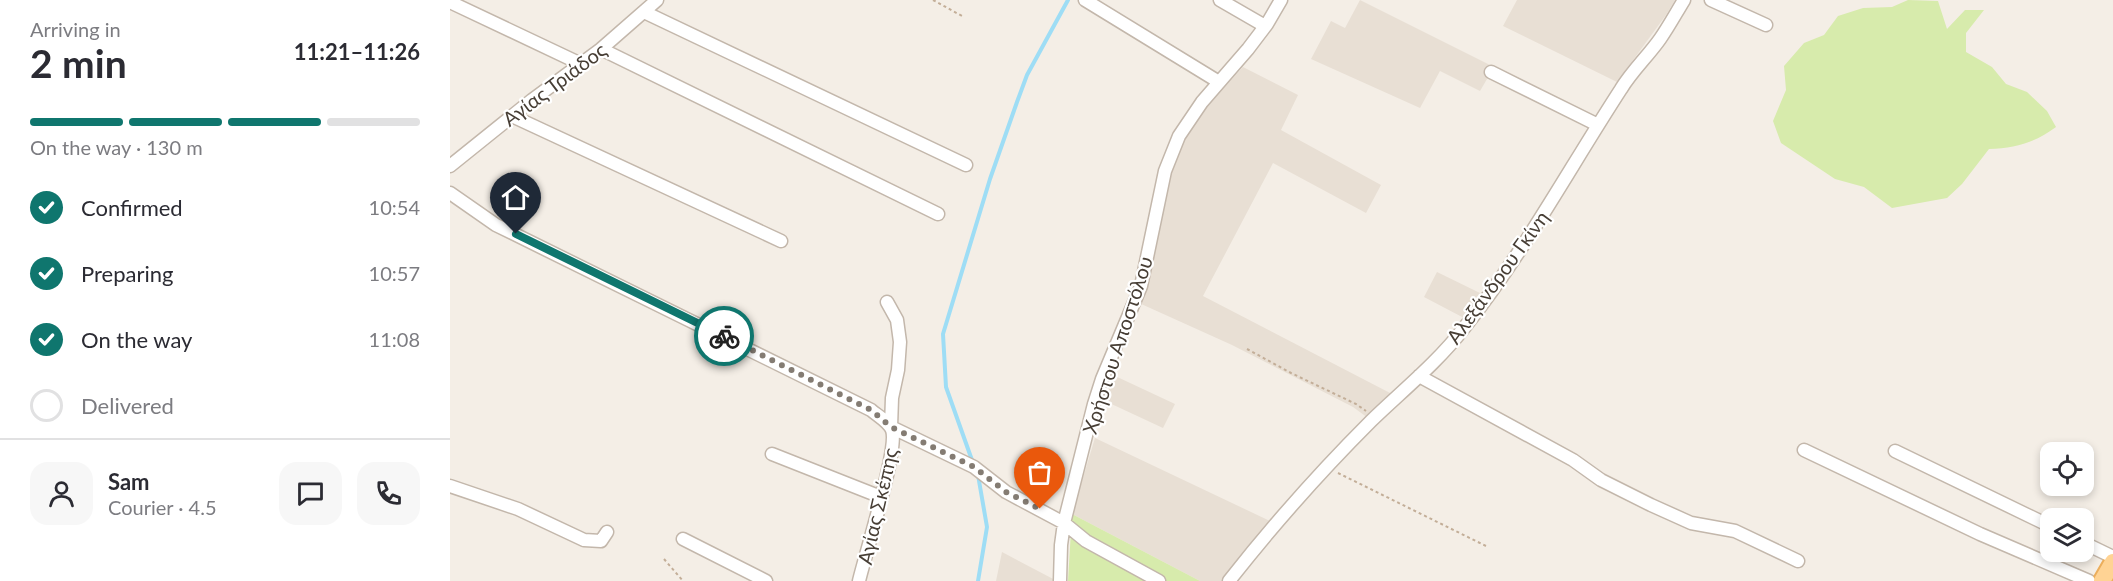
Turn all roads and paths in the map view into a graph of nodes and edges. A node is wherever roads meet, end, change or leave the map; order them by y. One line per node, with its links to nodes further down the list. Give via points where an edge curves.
1 (657, 0): 9 (street, Αγίας Τριάδος)
2 (933, 0): 10 (path)
3 (1085, 0): 16 (street)
4 (1220, 0): 12 (street)
5 (1281, 0): 12 (street, Χρήστου Αποστόλου)
6 (1684, 0): 18 (street, Αλεξάνδρου Γκίνη)
7 (1711, 0): 11 (street)
8 (450, 2): 14 (street)
9 (644, 12): 13 (street, Αγίας Τριάδος); 19 (street)
10 (962, 16)
11 (1766, 25)
12 (1265, 26): 16 (street, Χρήστου Αποστόλου)
13 (601, 49): 14 (street, Αγίας Τριάδος); 22 (street)
14 (581, 64): 17 (street, Αγίας Τριάδος)
15 (1491, 72): 18 (street)
16 (1219, 82): 36 (street, Χρήστου Αποστόλου, via 1179,136 1165,171 1141,286 1102,380)
17 (512, 116): 20 (street, Αγίας Τριάδος); 23 (street)
18 (1598, 125): 26 (street, Αλεξάνδρου Γκίνη, via 1496,283 1463,329)
19 (966, 165)
20 (450, 166)
21 (450, 193): 28 (street, Αγίας Σκέπης, via 496,225 871,410)
22 (938, 214)
23 (781, 242)
24 (887, 302): 28 (street, via 897,320 900,342)
25 (1247, 349): 27 (path)
26 (1419, 376): 27 (street, Αλεξάνδρου Γκίνη); 43 (street, via 1651,505 1691,523 1735,531)
27 (1375, 417): 32 (street, Αλεξάνδρου Γκίνη)
28 (891, 427): 34 (street, Αγίας Σκέπης, via 891,458); 36 (street, via 974,467 1006,492)
29 (1804, 450): 51 (street)
30 (1895, 451): 35 (street)
31 (772, 454): 34 (street)
32 (1326, 467): 39 (path); 50 (street, Αλεξάνδρου Γκίνη, via 1271,527)
33 (450, 486): 37 (street, via 518,509 584,540 601,541)
34 (881, 497): 47 (street, Αγίας Σκέπης)
35 (2040, 521)
36 (1064, 523): 48 (street, Χρήστου Αποστόλου); 49 (street, via 1086,541)
37 (607, 532)
38 (683, 539): 46 (street)
39 (1486, 546)
40 (2094, 548): 41 (street)
41 (2113, 557)
42 (664, 559): 45 (path)
43 (1798, 561)
44 (2113, 562): 52 (main road)
45 (683, 581)
46 (766, 581)
47 (859, 581)
48 (1060, 581)
49 (1160, 581)
50 (1229, 581)
51 (2089, 581)
52 (2102, 581)

